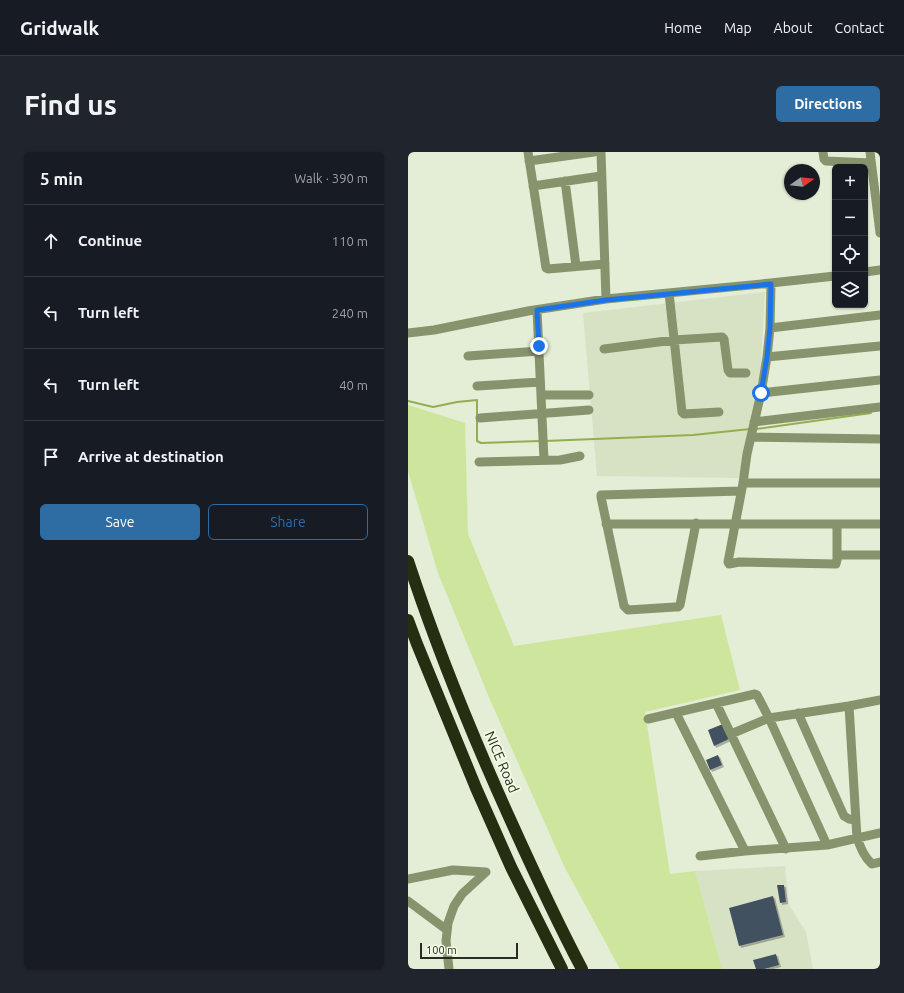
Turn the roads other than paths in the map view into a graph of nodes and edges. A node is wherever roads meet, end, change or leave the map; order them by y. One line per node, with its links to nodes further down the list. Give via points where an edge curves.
1 (594, 152): 6 (street)
2 (601, 152): 9 (street)
3 (824, 152): 7 (street, via 826,161)
4 (846, 152): 7 (street)
5 (870, 152): 8 (street)
6 (529, 157): 11 (street)
7 (847, 162): 8 (street)
8 (871, 163): 12 (street)
9 (601, 176): 10 (street); 14 (street)
10 (565, 181): 11 (street); 15 (street)
11 (533, 186): 15 (street, via 546,268)
12 (879, 214): 13 (street)
13 (880, 234)
14 (605, 264): 15 (street); 21 (street)
15 (576, 266)
16 (880, 270): 17 (street)
17 (868, 272)
18 (832, 276): 19 (street)
19 (771, 284): 20 (street); 24 (street)
20 (669, 293): 21 (street); 26 (street)
21 (606, 300): 22 (street)
22 (537, 310): 25 (street); 29 (street)
23 (880, 315): 24 (street)
24 (770, 328): 31 (street)
25 (408, 333)
26 (674, 340): 28 (street); 32 (street, via 722,337 730,373); 41 (street, via 682,412)
27 (880, 346): 31 (street)
28 (604, 349)
29 (539, 351): 30 (street); 34 (street)
30 (468, 356)
31 (767, 357): 36 (street)
32 (746, 373)
33 (880, 380): 36 (street)
34 (540, 382): 35 (street); 37 (street)
35 (477, 386)
36 (761, 393): 44 (street)
37 (541, 395): 38 (street); 42 (street)
38 (590, 395)
39 (880, 407): 44 (street)
40 (589, 410): 42 (street)
41 (719, 412)
42 (541, 413): 43 (street); 48 (street)
43 (480, 418)
44 (754, 422): 45 (street)
45 (751, 437): 46 (street); 51 (street)
46 (880, 439)
47 (580, 456): 48 (street)
48 (544, 460): 49 (street)
49 (479, 462)
50 (880, 483): 51 (street)
51 (742, 487): 53 (street, via 601,495); 54 (street)
52 (696, 523): 53 (street); 53 (street, via 680,605 628,610 624,606); 54 (street)
53 (606, 524)
54 (735, 524): 55 (street); 57 (street, via 728,564 836,564)
55 (837, 524): 56 (street); 57 (street)
56 (880, 524)
57 (837, 555): 58 (street)
58 (880, 555)
59 (408, 561): 82 (highway, NICE Road, via 486,766)
60 (408, 620): 81 (highway, via 476,788 511,867)
61 (880, 700): 63 (street)
62 (716, 703): 64 (street); 66 (street, via 755,694); 68 (street)
63 (849, 706): 65 (street); 69 (street)
64 (676, 713): 67 (street); 74 (street)
65 (798, 713): 66 (street); 69 (street, via 844,816 849,820)
66 (769, 718): 68 (street); 72 (street)
67 (648, 719)
68 (731, 734): 73 (street)
69 (856, 820): 71 (street)
70 (880, 833): 71 (street)
71 (857, 838): 72 (street); 76 (street, via 864,854)
72 (827, 845): 73 (street)
73 (786, 849): 74 (street)
74 (745, 851): 75 (street)
75 (700, 856)
76 (876, 863)
77 (408, 879): 79 (street, via 453,870 486,872 462,894 454,906)
78 (408, 901): 79 (street)
79 (447, 930): 80 (street)
80 (449, 969)
81 (562, 969)
82 (582, 969)

